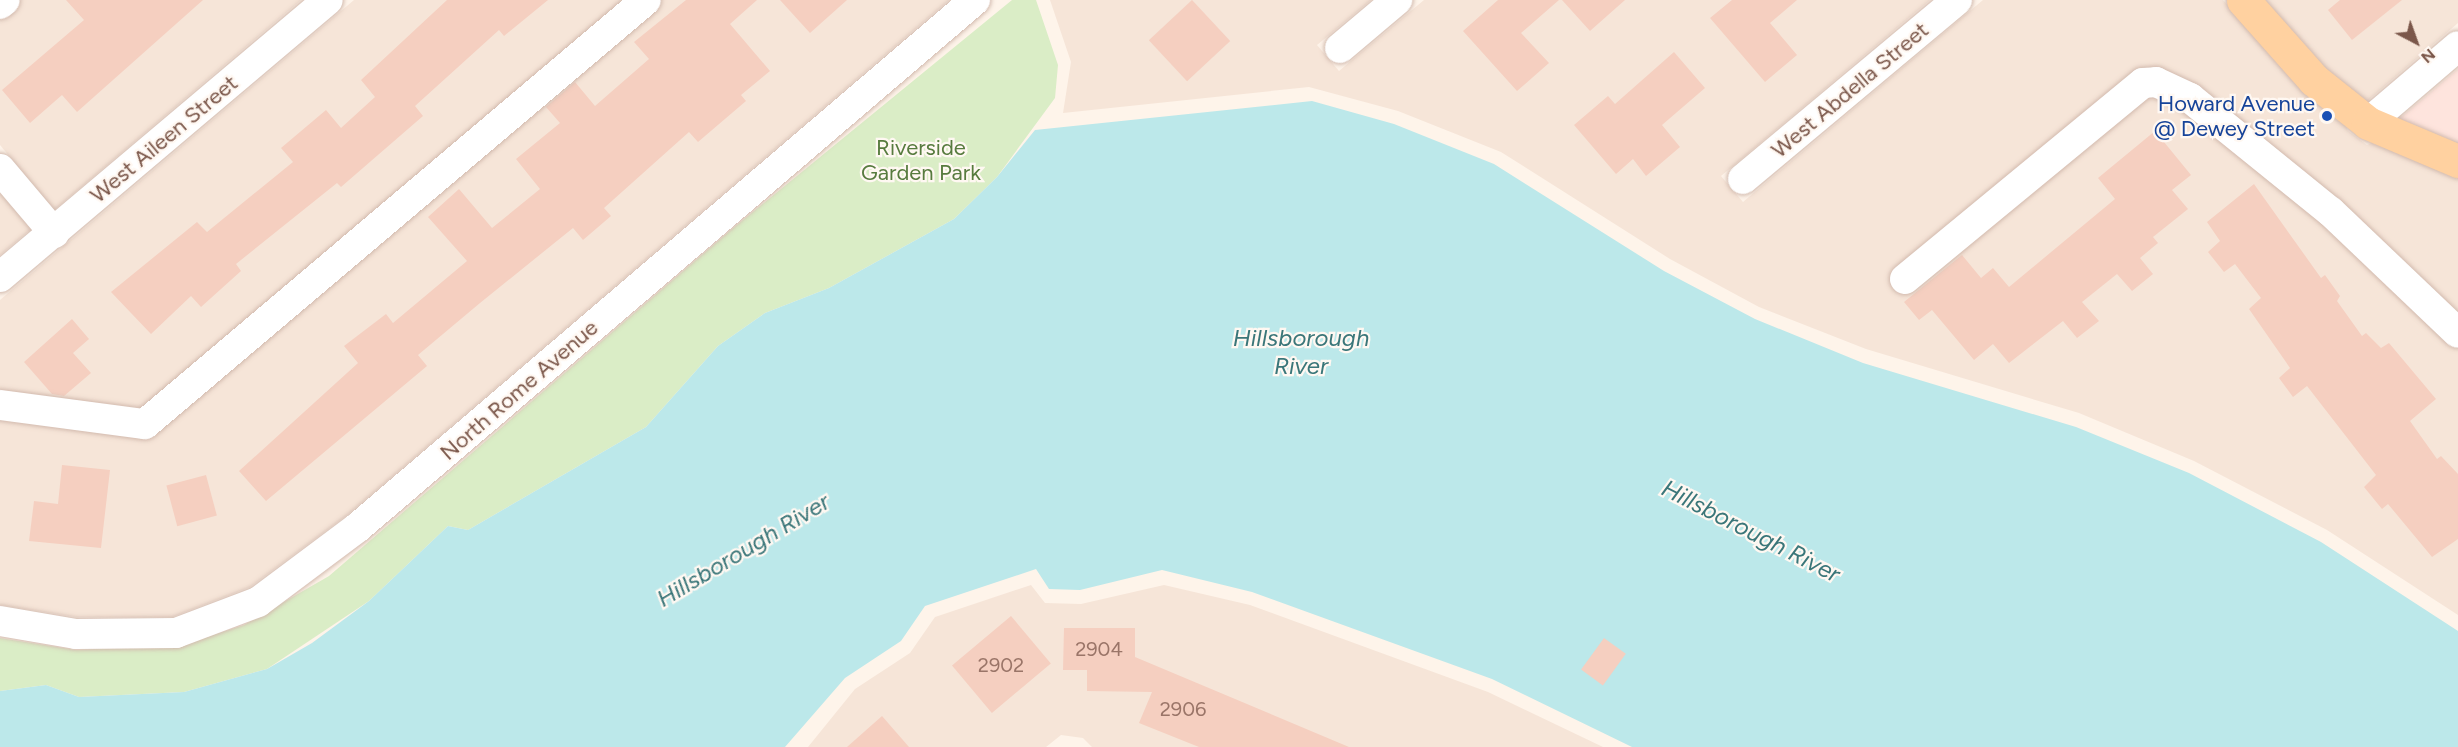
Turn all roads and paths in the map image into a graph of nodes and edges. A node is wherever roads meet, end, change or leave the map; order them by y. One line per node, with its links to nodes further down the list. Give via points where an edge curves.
1 (5, 0): 8 (street)
2 (328, 0): 15 (street, West Aileen Street)
3 (646, 0): 19 (street, via 146,424)
4 (975, 0): 20 (street, North Rome Avenue, via 357,528 258,602 176,633 76,634)
5 (1397, 0): 10 (street)
6 (1957, 0): 14 (street, West Abdella Street)
7 (2243, 0): 11 (main road, via 2314,80)
8 (0, 4)
9 (2458, 46): 11 (street)
10 (1340, 48)
11 (2368, 123): 12 (main road)
12 (2458, 161)
13 (0, 169): 15 (street)
14 (1743, 179)
15 (54, 233): 16 (street, West Aileen Street)
16 (0, 277)
17 (1905, 279): 18 (street, via 2143,83 2156,82 2190,98 2331,212)
18 (2458, 333)
19 (0, 405)
20 (0, 621)

